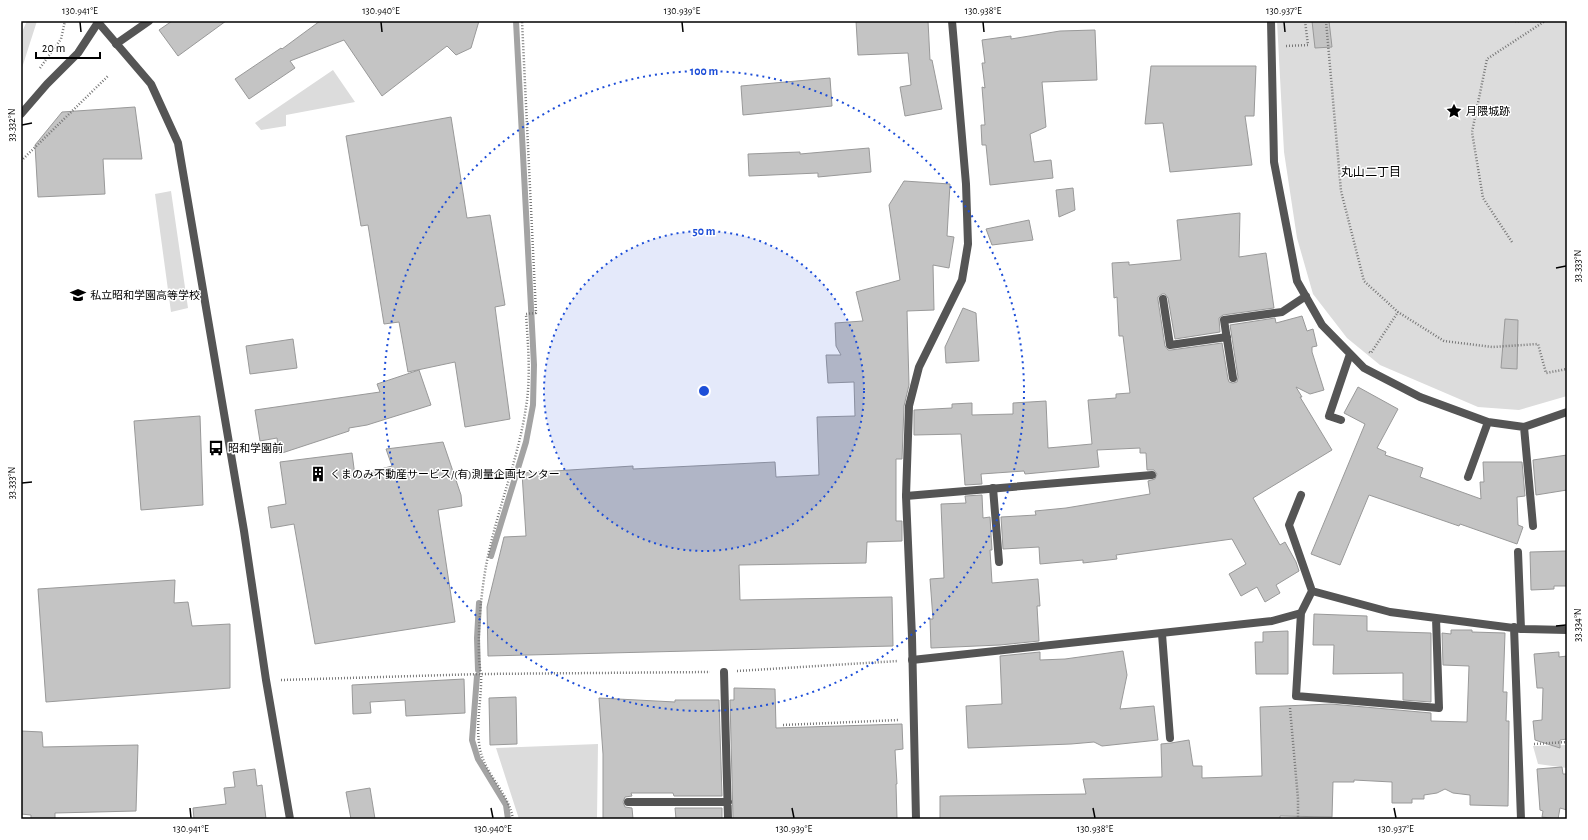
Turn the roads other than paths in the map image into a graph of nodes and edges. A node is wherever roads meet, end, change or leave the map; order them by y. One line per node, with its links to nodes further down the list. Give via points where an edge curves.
1 (98, 21): 5 (street); 6 (street, via 76,55)
2 (149, 21): 5 (street)
3 (952, 21): 20 (street, via 966,184 968,244 962,280 919,367 909,406)
4 (1271, 21): 7 (street, via 1274,162 1297,281)
5 (116, 44): 35 (street, via 151,84 178,143)
6 (21, 114)
7 (1306, 296): 9 (street, via 1282,312 1224,320); 10 (street, via 1322,324)
8 (1163, 299): 9 (street, via 1170,345)
9 (1226, 337): 11 (street)
10 (1350, 354): 13 (street, via 1329,416); 14 (street, via 1364,368 1420,397)
11 (1234, 378)
12 (1567, 412): 15 (street)
13 (1342, 420)
14 (1488, 422): 15 (street); 17 (street)
15 (1524, 427): 21 (street)
16 (1152, 475): 18 (street)
17 (1468, 477)
18 (993, 488): 20 (street); 23 (street)
19 (1301, 495): 24 (street, via 1289,525)
20 (906, 496): 30 (street)
21 (1533, 526)
22 (1518, 552): 27 (street)
23 (999, 562)
24 (1312, 591): 25 (street); 26 (street, via 1390,612)
25 (1301, 613): 26 (street, via 1296,696 1439,708); 29 (street, via 1272,621)
26 (1436, 618): 27 (street)
27 (1517, 628): 28 (street); 38 (street)
28 (1567, 630)
29 (1162, 634): 30 (street); 32 (street)
30 (912, 660): 37 (street)
31 (724, 672): 34 (street)
32 (1170, 738)
33 (628, 802): 34 (street)
34 (728, 802): 36 (street)
35 (290, 819)
36 (728, 819)
37 (916, 819)
38 (1521, 819)

